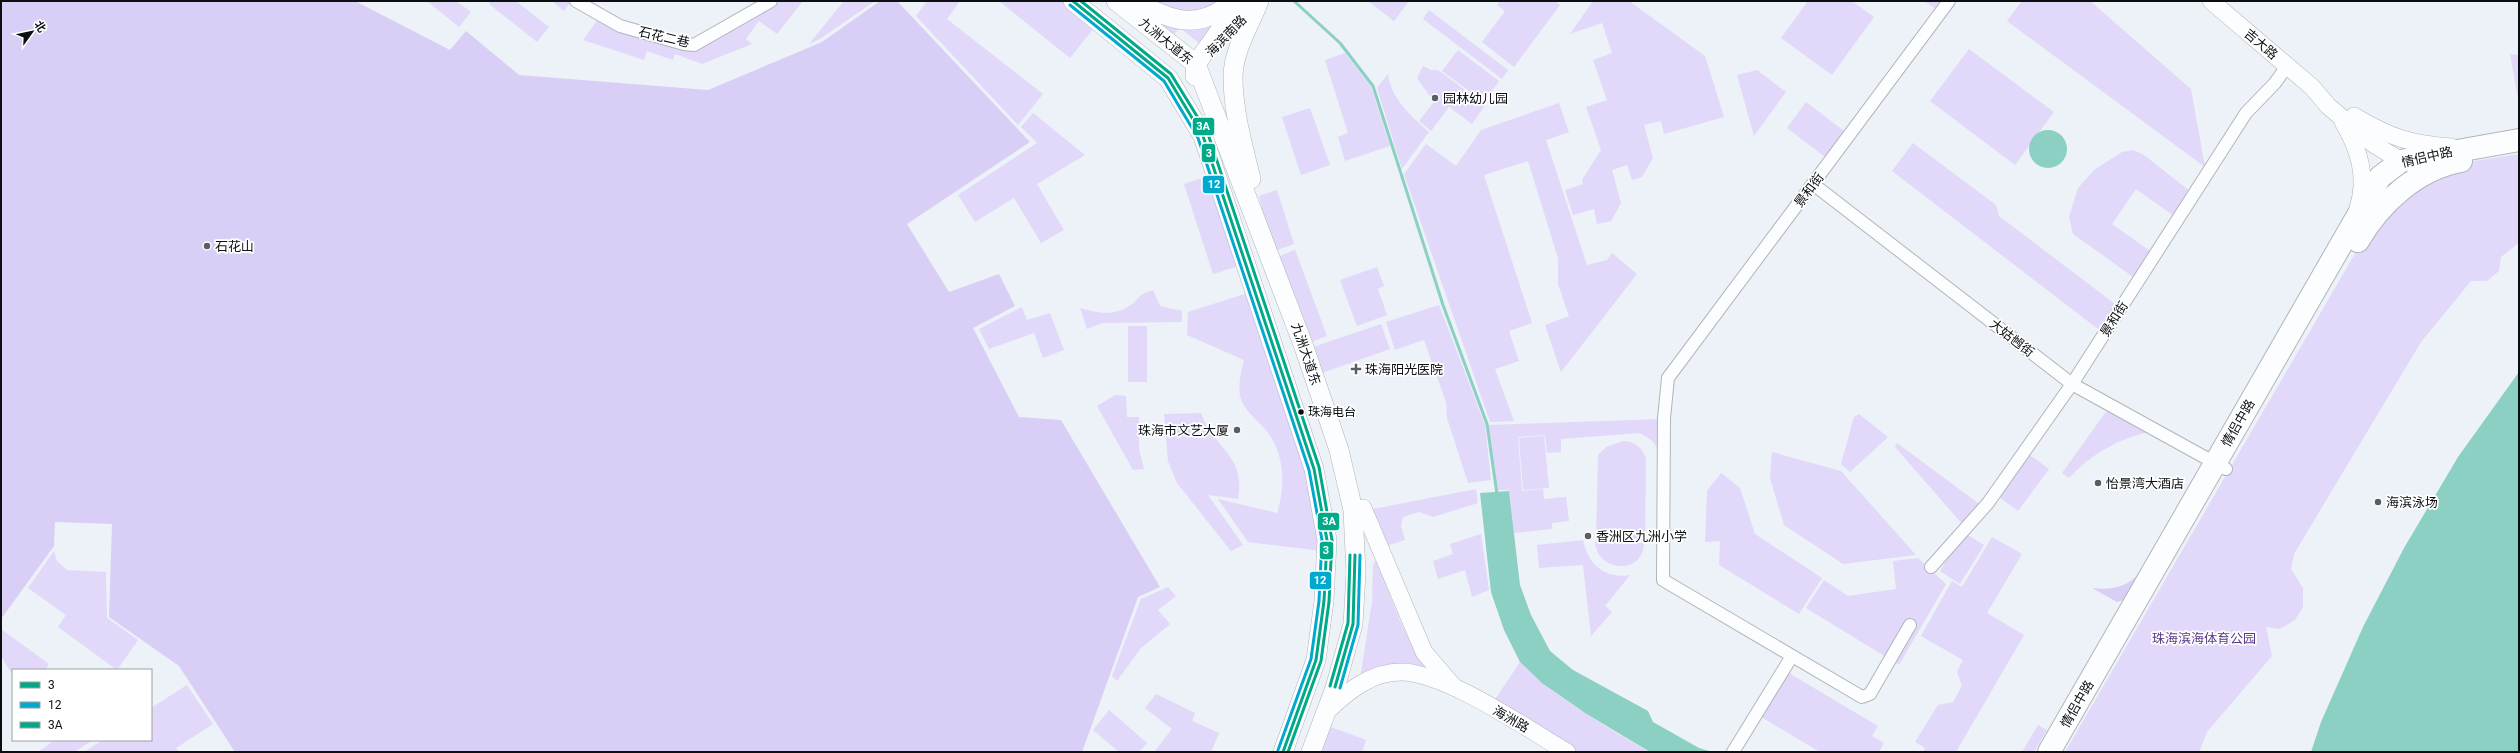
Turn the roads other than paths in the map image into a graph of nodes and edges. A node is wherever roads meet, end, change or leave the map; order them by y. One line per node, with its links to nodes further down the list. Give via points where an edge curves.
1 (576, 1): 2 (street, 石花二巷, via 620,26 694,45)
2 (771, 1)
3 (1073, 1): 11 (main road, 九洲大道东)
4 (1116, 1): 12 (main road, 九洲大道东)
5 (1135, 1): 6 (main road, via 1168,18 1183,22 1204,20)
6 (1234, 1)
7 (1241, 1): 12 (main road, 海滨南路)
8 (1260, 1): 12 (main road, 海滨南路, via 1210,55); 22 (main road, via 1241,44 1233,76 1238,124)
9 (1950, 1): 20 (street, 景和街)
10 (2211, 1): 13 (main road, 吉大路)
11 (1150, 62): 12 (main road, via 1174,66); 15 (main road, 九洲大道东, via 1168,78)
12 (1196, 64): 15 (main road, via 1194,98); 22 (main road, 九洲大道东)
13 (2287, 66): 14 (main road, 吉大路); 23 (street, 景和街, via 2246,114)
14 (2347, 116): 18 (main road, via 2396,138); 19 (main road, via 2372,143); 21 (main road, via 2363,173)
15 (1203, 136): 31 (main road, 九洲大道东, via 1314,469 1327,540 1324,601 1316,660)
16 (2519, 140): 18 (highway)
17 (2519, 151): 18 (highway)
18 (2462, 155): 19 (highway, 情侣中路); 21 (highway, via 2408,185)
19 (2396, 161): 21 (highway, 情侣中路, via 2380,178)
20 (1813, 184): 23 (street, 大姑乸街); 28 (street, 景和街, via 1668,378 1664,418 1662,580)
21 (2359, 227): 24 (highway, 情侣中路)
22 (1269, 256): 30 (main road, 九洲大道东, via 1304,347 1339,450 1352,510 1356,573 1353,624)
23 (2072, 384): 24 (street, 大姑乸街); 26 (street, 景和街, via 1988,503)
24 (2221, 466): 35 (highway, 情侣中路); 36 (highway, 情侣中路)
25 (1363, 508): 29 (main road, via 1424,652)
26 (1931, 567)
27 (1910, 625): 28 (street, via 1870,694 1862,697)
28 (1792, 656): 34 (street)
29 (1454, 687): 30 (main road, via 1419,674 1402,672 1385,675 1358,684); 33 (main road, 海洲路)
30 (1327, 712): 32 (main road, 九洲大道东)
31 (1284, 752)
32 (1311, 752)
33 (1567, 752)
34 (1733, 752)
35 (2049, 752)
36 (2062, 752)

